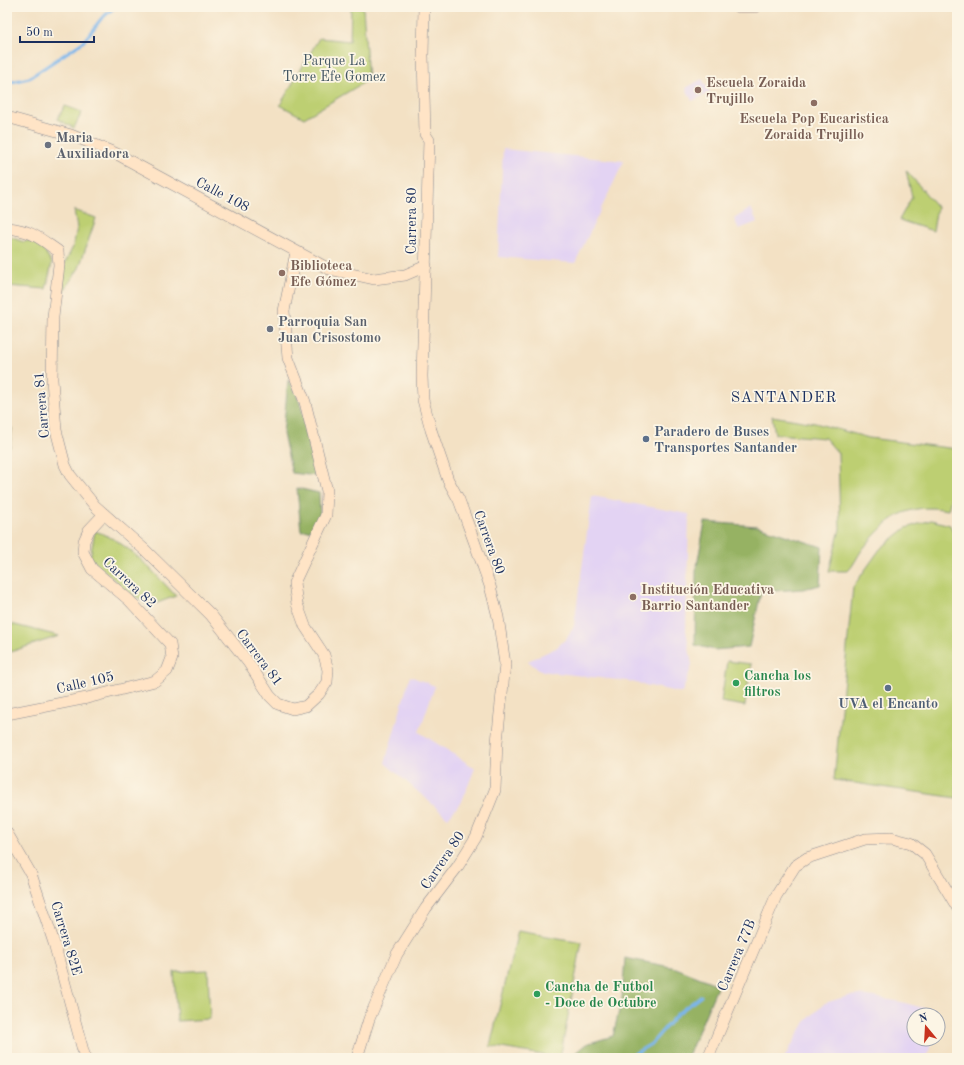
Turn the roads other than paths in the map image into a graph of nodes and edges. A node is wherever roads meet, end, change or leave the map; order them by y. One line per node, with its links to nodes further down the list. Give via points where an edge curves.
1 (424, 7): 7 (street, Carrera 80, via 425,134 429,140 426,181)
2 (739, 7): 3 (street)
3 (755, 7)
4 (7, 117): 6 (street, Calle 108, via 70,135 115,153)
5 (7, 228): 8 (street, Carrera 81, via 24,229 58,251 52,380 56,430 70,475)
6 (296, 252): 7 (street, Calle 108, via 329,269 374,279 406,275); 8 (street, Carrera 81, via 284,311 288,358 305,402 327,491 326,515 294,583 296,604 305,626 324,656 328,670 327,682 319,694 306,706 293,709 278,704 211,616 145,550)
7 (426, 266): 14 (street, Carrera 80, via 422,400 448,480 459,500 490,586 503,650 494,790 476,837 397,954 369,1019)
8 (104, 514): 9 (street, Carrera 82, via 90,530 84,541 83,552 92,569 129,600 170,644 172,658)
9 (167, 671): 10 (street, Calle 105, via 155,681)
10 (7, 714)
11 (7, 832): 13 (street, Carrera 82E, via 30,874 50,929)
12 (956, 903): 15 (street, Carrera 77B, via 925,854 911,843 891,838 865,839 806,858 795,866 776,896)
13 (85, 1058)
14 (357, 1058)
15 (708, 1058)

